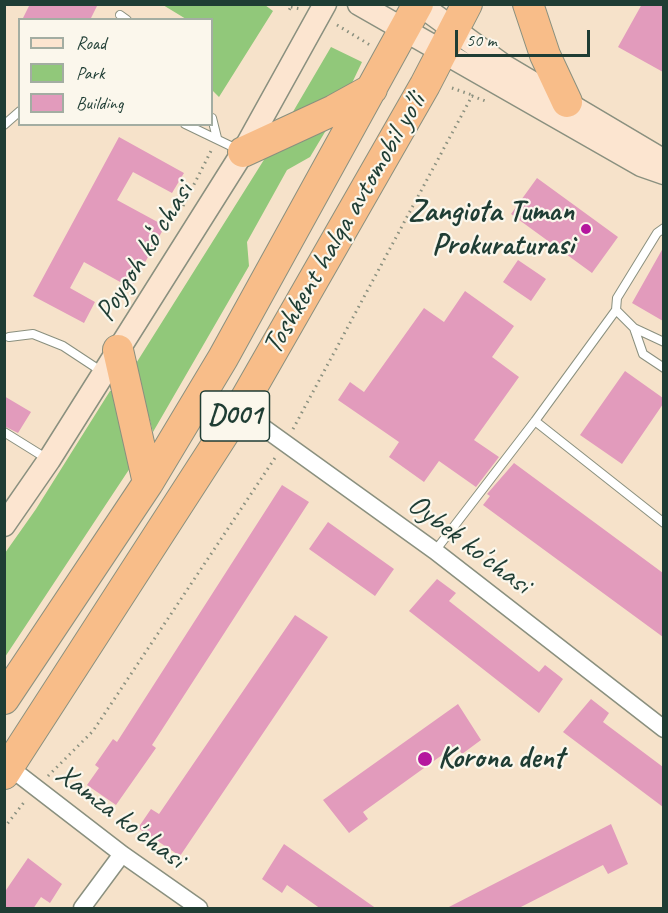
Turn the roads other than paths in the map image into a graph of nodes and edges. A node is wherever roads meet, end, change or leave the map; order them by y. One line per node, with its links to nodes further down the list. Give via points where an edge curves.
1 (325, 4): 14 (main road, Poygoh koʻchasi)
2 (359, 4): 6 (main road)
3 (419, 4): 5 (main road); 6 (highway, Toshkent halqa avtomobil yo'li / D001)
4 (528, 4): 8 (highway, via 545,55)
5 (454, 29): 6 (main road); 8 (main road, via 504,66); 16 (main road, via 641,165); 24 (highway, Toshkent halqa avtomobil yo'li / D001)
6 (404, 30): 7 (highway, Toshkent halqa avtomobil yo'li / D001)
7 (372, 89): 14 (highway); 28 (highway, Toshkent halqa avtomobil yo'li / D001, via 223,358)
8 (567, 102): 15 (main road)
9 (18, 113): 11 (lane)
10 (213, 122): 13 (lane)
11 (4, 125)
12 (190, 126): 13 (lane)
13 (217, 138): 14 (lane)
14 (243, 152): 22 (main road, Poygoh koʻchasi)
15 (663, 161)
16 (663, 173)
17 (663, 228): 18 (lane, via 617,298)
18 (616, 310): 19 (lane); 25 (lane)
19 (634, 328): 21 (lane); 23 (lane, via 643,354)
20 (9, 337): 22 (lane, via 33,334)
21 (663, 342)
22 (111, 362): 27 (main road, Poygoh koʻchasi); 28 (highway)
23 (663, 368)
24 (239, 410): 31 (street, Oybek ko'chasi); 34 (highway, Toshkent halqa avtomobil yo'li / D001)
25 (535, 421): 29 (lane); 31 (lane)
26 (4, 432): 27 (lane)
27 (49, 460): 30 (main road, Poygoh koʻchasi)
28 (148, 483): 32 (highway, Toshkent halqa avtomobil yo'li / D001)
29 (663, 523)
30 (4, 525)
31 (435, 551): 33 (street, Oybek ko'chasi)
32 (4, 699)
33 (663, 729)
34 (6, 768): 35 (street, Xamza ko'chasi)
35 (122, 854): 36 (street); 37 (street, Xamza ko'chasi)
36 (82, 909)
37 (199, 909)

